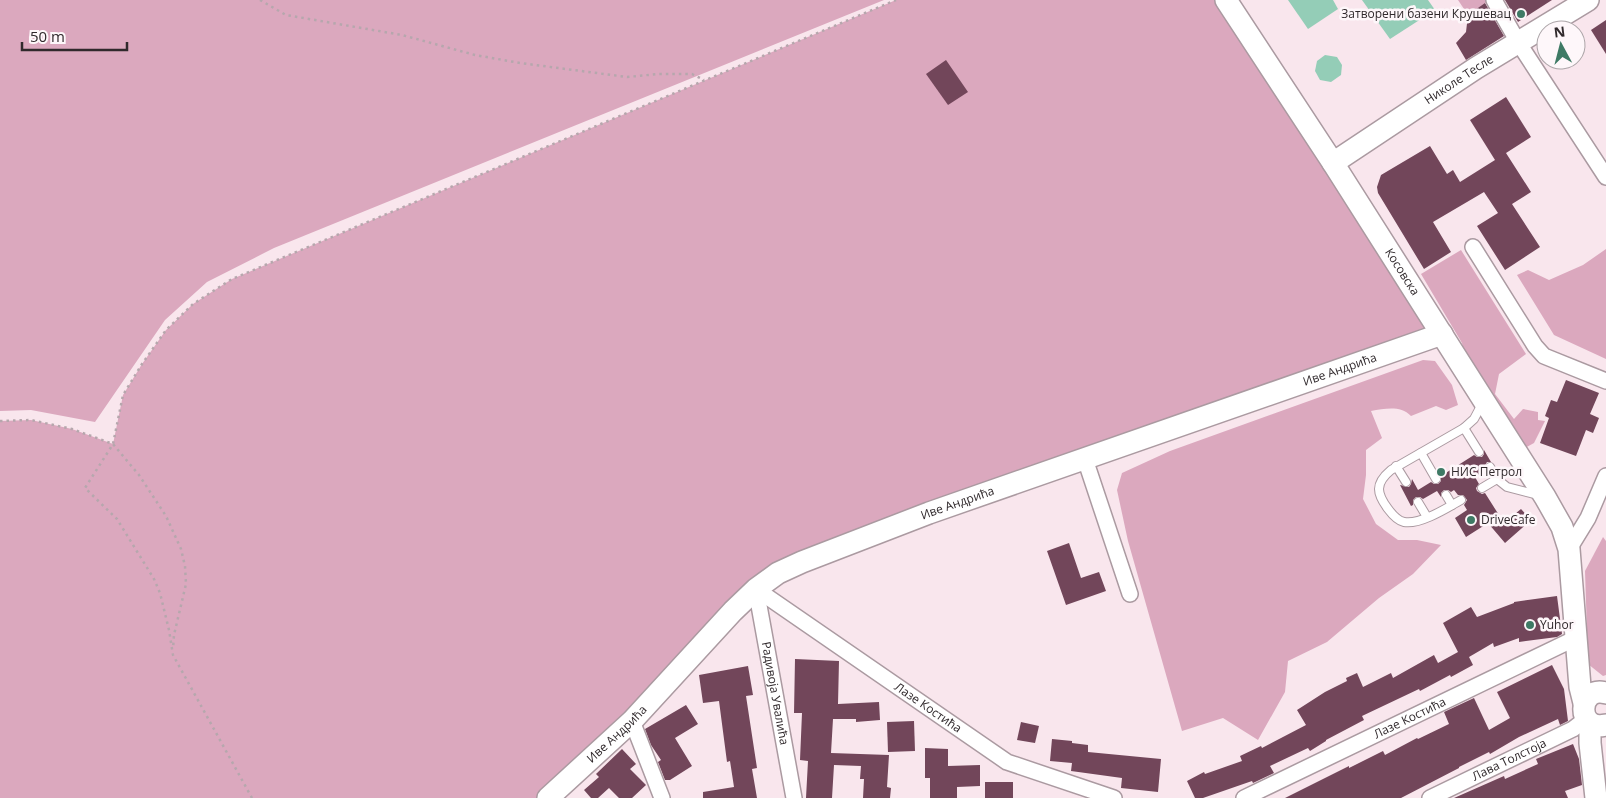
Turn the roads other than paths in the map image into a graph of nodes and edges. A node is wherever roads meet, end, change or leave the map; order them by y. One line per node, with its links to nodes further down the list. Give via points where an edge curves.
1 (1226, 0): 5 (street, Косовска)
2 (1494, 0): 4 (street)
3 (1588, 0): 4 (street, Николе Тесле)
4 (1518, 42): 5 (street, Николе Тесле); 6 (street)
5 (1333, 163): 8 (street, Косовска)
6 (1606, 177)
7 (1473, 247): 9 (street, via 1544,356)
8 (1442, 334): 10 (street, Косовска); 14 (street, Иве Андрића)
9 (1606, 381)
10 (1484, 400): 11 (lane, via 1474,419); 23 (street, Косовска)
11 (1464, 428): 12 (lane); 13 (lane)
12 (1480, 452)
13 (1421, 453): 15 (lane); 18 (lane)
14 (1085, 459): 29 (street, Иве Андрића, via 929,513 802,562 778,573); 30 (street)
15 (1396, 466): 20 (lane); 27 (lane, via 1381,482 1379,489 1384,501 1403,522)
16 (1490, 468): 19 (lane)
17 (1606, 476): 28 (street, via 1588,518)
18 (1436, 479)
19 (1497, 479): 21 (lane); 23 (lane, via 1507,487)
20 (1406, 482)
21 (1482, 488)
22 (1446, 495): 26 (lane)
23 (1545, 497): 28 (street, Косовска)
24 (1461, 500): 26 (lane)
25 (1418, 502): 27 (lane)
26 (1452, 505): 27 (lane)
27 (1427, 517)
28 (1570, 548): 31 (street, Косовска)
29 (756, 589): 33 (street, Иве Андрића); 36 (street, Радивоја Увалића); 37 (street, Лазе Костића, via 1007,762)
30 (1130, 594)
31 (1576, 638): 32 (street, Косовска, via 1579,674); 38 (street, Лазе Костића)
32 (1597, 712): 39 (street, Лава Толстоја, via 1573,729); 40 (street, via 1590,743)
33 (632, 721): 34 (street, Иве Андрића); 35 (street)
34 (548, 798)
35 (662, 798)
36 (794, 798)
37 (1114, 798)
38 (1244, 798)
39 (1430, 798)
40 (1596, 798)

